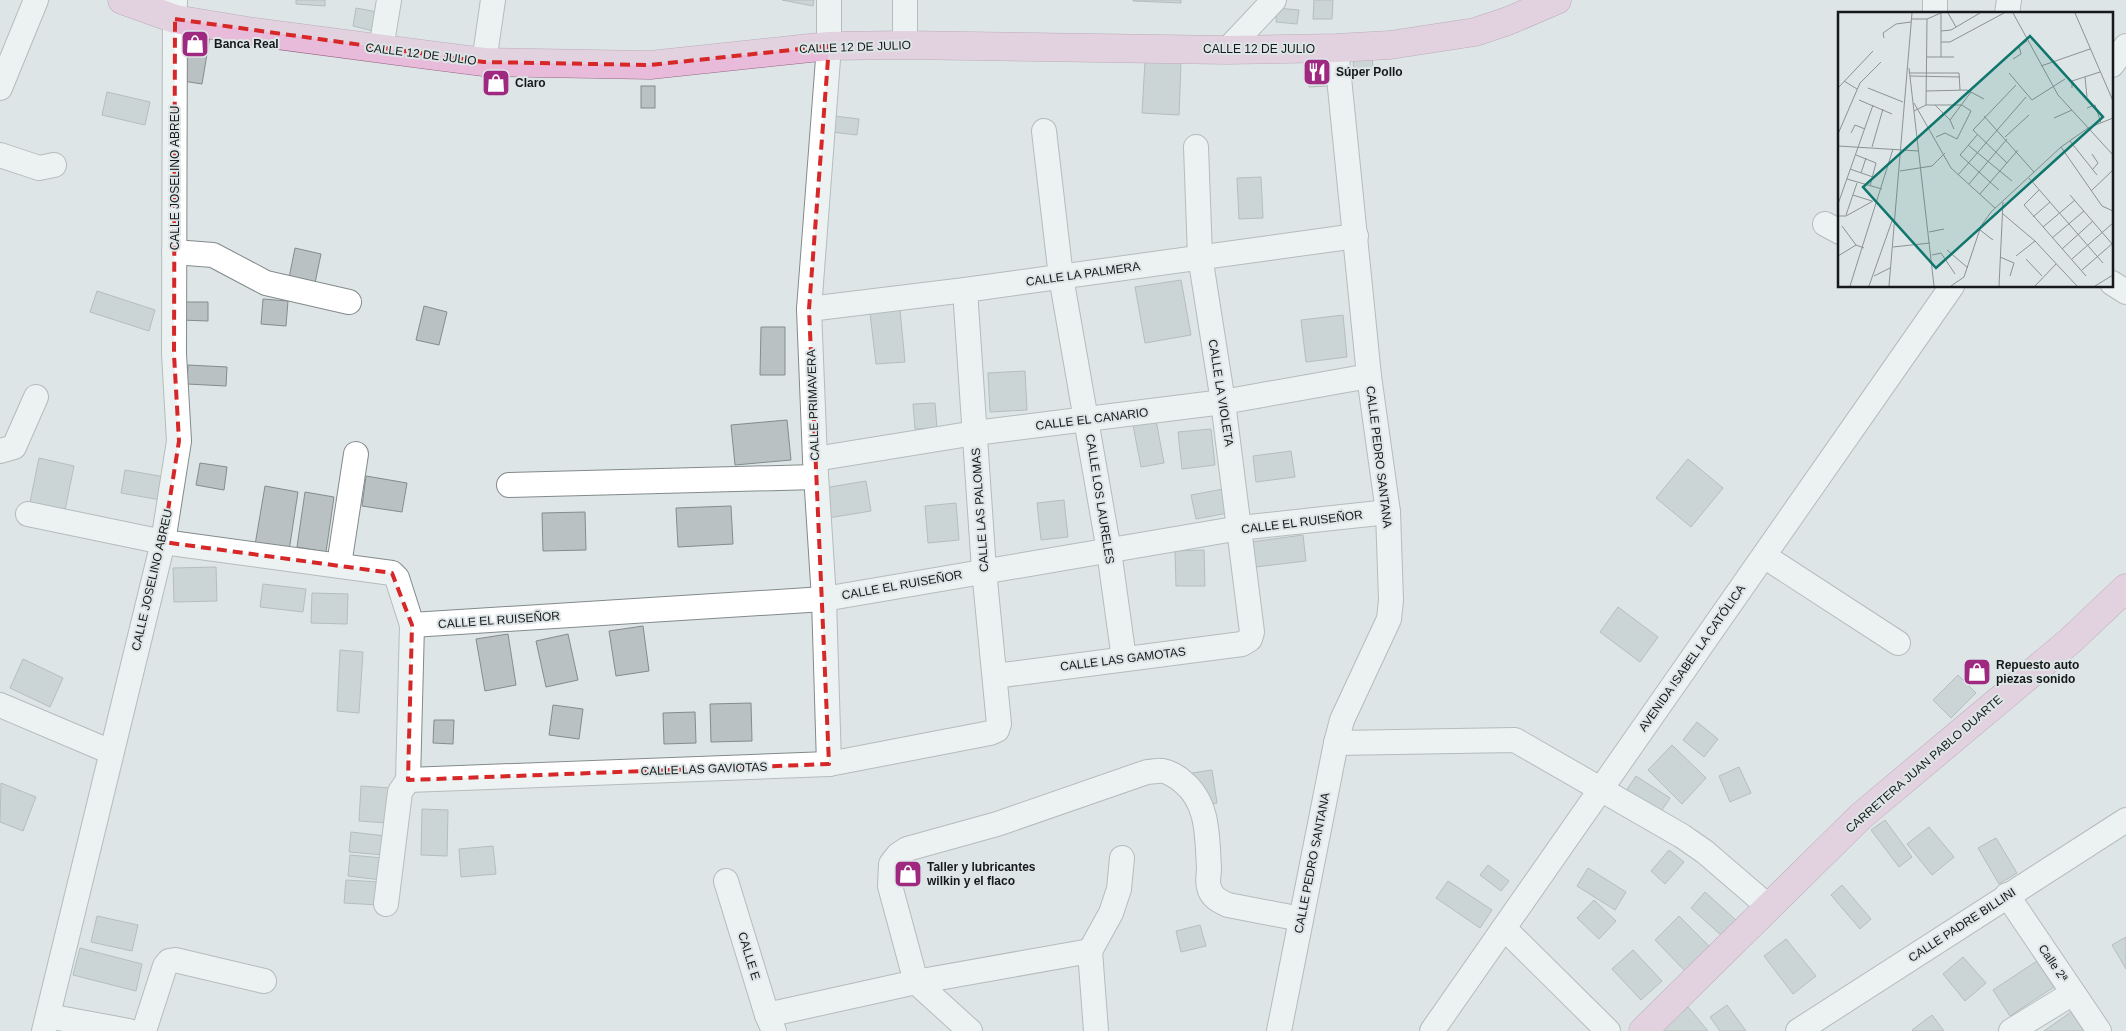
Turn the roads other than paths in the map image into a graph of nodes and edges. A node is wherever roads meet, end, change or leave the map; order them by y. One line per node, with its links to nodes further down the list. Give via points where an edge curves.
1 (36, 0): 18 (street)
2 (122, 0): 9 (main road, CALLE 12 DE JULIO)
3 (389, 0): 14 (street)
4 (493, 0): 16 (street)
5 (829, 0): 11 (street, CALLE PRIMAVERA)
6 (905, 0): 10 (street)
7 (1274, 0): 15 (street)
8 (1557, 0): 13 (main road, CALLE 12 DE JULIO, via 1474,32 1390,45)
9 (175, 9): 14 (main road, CALLE 12 DE JULIO, via 254,32); 24 (street, CALLE JOSELINO ABREU)
10 (905, 45): 11 (main road, CALLE 12 DE JULIO); 15 (main road, CALLE 12 DE JULIO)
11 (829, 46): 16 (main road, CALLE 12 DE JULIO, via 650,65); 32 (street, CALLE PRIMAVERA)
12 (2126, 46): 17 (street)
13 (1336, 48): 15 (main road, CALLE 12 DE JULIO); 23 (street, CALLE PEDRO SANTANA)
14 (380, 49): 16 (main road, CALLE 12 DE JULIO)
15 (1227, 50)
16 (484, 62)
17 (2114, 62)
18 (0, 88)
19 (1044, 131): 26 (street, CALLE LOS LAURELES)
20 (1196, 148): 25 (street, CALLE LA VIOLETA)
21 (0, 155): 22 (street, via 39,168)
22 (54, 165)
23 (1356, 236): 25 (street, CALLE LA PALMERA); 33 (street, CALLE PEDRO SANTANA)
24 (174, 252): 31 (street, via 213,255 266,283); 45 (street, CALLE JOSELINO ABREU, via 178,442)
25 (1200, 256): 26 (street, CALLE LA PALMERA); 35 (street, CALLE LA VIOLETA)
26 (1061, 277): 29 (street, CALLE LA PALMERA); 36 (street, CALLE LOS LAURELES)
27 (2114, 284): 30 (street)
28 (1948, 288): 47 (street, AVENIDA ISABEL LA CATÓLICA)
29 (965, 290): 32 (street, CALLE LA PALMERA); 37 (street, CALLE LAS PALOMAS)
30 (2126, 292)
31 (349, 302)
32 (809, 308): 40 (street, CALLE PRIMAVERA)
33 (1369, 376): 35 (street, CALLE EL CANARIO); 42 (street, CALLE PEDRO SANTANA)
34 (36, 397): 38 (street, via 14,448)
35 (1223, 402): 36 (street, CALLE EL CANARIO); 44 (street, CALLE LA VIOLETA)
36 (1087, 420): 37 (street, CALLE EL CANARIO); 46 (street, CALLE LOS LAURELES)
37 (975, 433): 40 (street, CALLE EL CANARIO); 49 (street, CALLE LAS PALOMAS)
38 (0, 451)
39 (356, 454): 48 (street)
40 (816, 468): 41 (street, CALLE EL CANARIO); 51 (street, CALLE PRIMAVERA)
41 (509, 485)
42 (1388, 512): 44 (street, CALLE EL RUISEÑOR); 61 (street, CALLE PEDRO SANTANA, via 1389,619 1342,720)
43 (28, 514): 45 (street)
44 (1240, 528): 46 (street, CALLE EL RUISEÑOR); 54 (street, CALLE LA VIOLETA, via 1252,632)
45 (163, 542): 48 (street); 62 (street, CALLE JOSELINO ABREU)
46 (1109, 551): 49 (street, CALLE EL RUISEÑOR); 57 (street, CALLE LOS LAURELES)
47 (1764, 556): 56 (street); 65 (street, AVENIDA ISABEL LA CATÓLICA)
48 (339, 565): 53 (street, via 392,573 397,578)
49 (984, 570): 51 (street, CALLE EL RUISEÑOR); 58 (street, CALLE LAS PALOMAS)
50 (2126, 588): 55 (main road, CARRETERA JUAN PABLO DUARTE)
51 (824, 599): 53 (street, CALLE EL RUISEÑOR); 63 (street, CALLE PRIMAVERA)
52 (2126, 610): 55 (main road)
53 (412, 625): 64 (street)
54 (1250, 639): 57 (street, CALLE LAS GAMOTAS, via 1242,644)
55 (2070, 641): 71 (main road, CARRETERA JUAN PABLO DUARTE, via 1860,816)
56 (1898, 643)
57 (1124, 659): 58 (street, CALLE LAS GAMOTAS)
58 (995, 676): 60 (street, CALLE LAS PALOMAS)
59 (0, 705): 62 (street)
60 (997, 730): 63 (street, CALLE LAS GAVIOTAS)
61 (1336, 743): 65 (street, via 1515,740); 72 (street, CALLE PEDRO SANTANA)
62 (111, 752): 79 (street, CALLE JOSELINO ABREU)
63 (829, 764): 64 (street, CALLE LAS GAVIOTAS)
64 (408, 780): 70 (street, via 400,792)
65 (1600, 788): 71 (street, via 1705,852); 73 (street, AVENIDA ISABEL LA CATÓLICA)
66 (2124, 825): 69 (street, CALLE PADRE BILLINI)
67 (1122, 858): 74 (street, via 1119,889)
68 (726, 881): 78 (street, CALLE E)
69 (2007, 895): 77 (street, Calle 2ª); 88 (street, CALLE PADRE BILLINI)
70 (386, 904)
71 (1769, 907): 87 (main road, CARRETERA JUAN PABLO DUARTE)
72 (1301, 919): 76 (street, via 1228,905 1218,900 1208,886 1206,822 1201,805 1191,788 1178,778 1164,771 1147,772 996,824 907,849 898,855 891,864 890,886); 84 (street, CALLE PEDRO SANTANA)
73 (1505, 929): 85 (street, AVENIDA ISABEL LA CATÓLICA); 86 (street)
74 (1090, 951): 76 (street); 83 (street)
75 (264, 981): 81 (street, via 169,961)
76 (916, 982): 78 (street); 82 (street)
77 (2073, 993): 89 (street); 90 (street, Calle 2ª)
78 (771, 1023)
79 (46, 1024): 80 (street)
80 (129, 1031)
81 (144, 1031)
82 (970, 1031)
83 (1096, 1031)
84 (1279, 1031)
85 (1432, 1031)
86 (1608, 1031)
87 (1643, 1031)
88 (1798, 1031)
89 (2011, 1031)
90 (2099, 1031)

